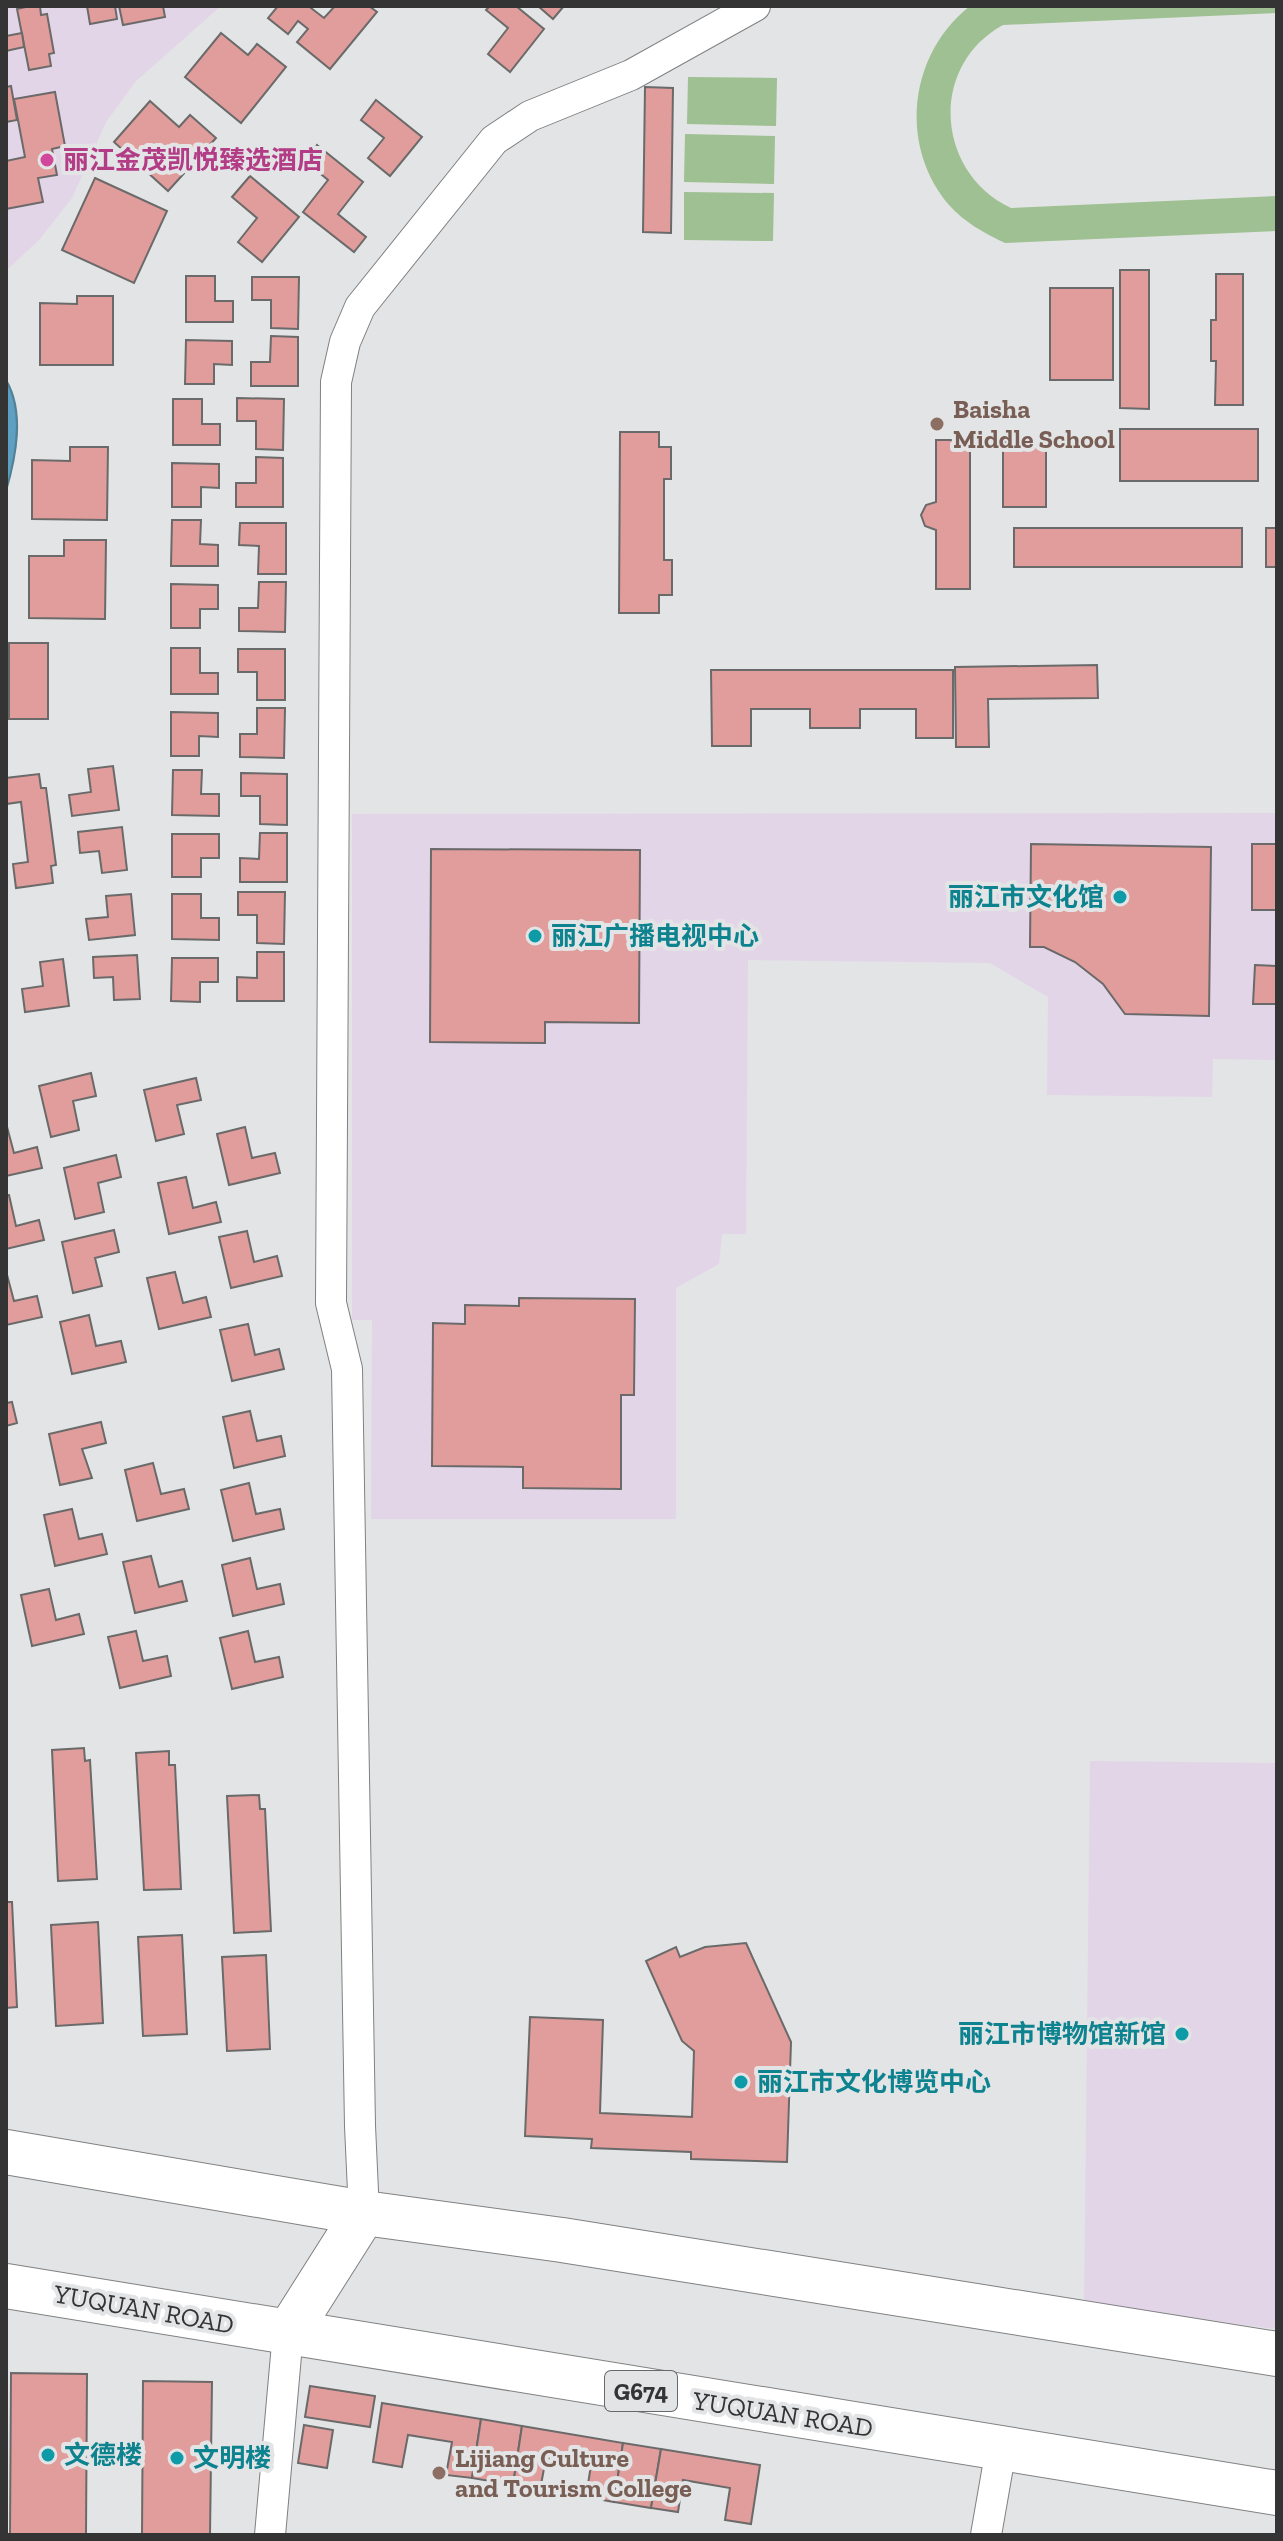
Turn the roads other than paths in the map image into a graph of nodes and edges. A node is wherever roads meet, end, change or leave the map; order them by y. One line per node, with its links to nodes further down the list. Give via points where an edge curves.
1 (755, 6): 3 (street, via 631,75 530,116 494,140 360,307 338,372 331,1303 347,1369)
2 (6, 2152): 3 (highway)
3 (364, 2213): 5 (highway); 6 (highway)
4 (6, 2286): 5 (highway, YUQUAN ROAD / G674)
5 (288, 2333): 7 (highway, YUQUAN ROAD / G674); 9 (street)
6 (1277, 2354)
7 (1001, 2449): 8 (highway, YUQUAN ROAD / G674); 10 (street)
8 (1277, 2493)
9 (270, 2535)
10 (986, 2535)

